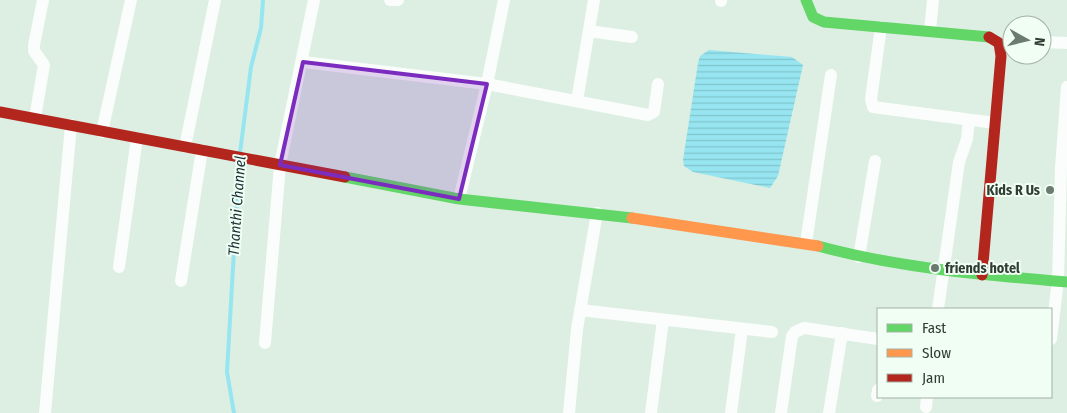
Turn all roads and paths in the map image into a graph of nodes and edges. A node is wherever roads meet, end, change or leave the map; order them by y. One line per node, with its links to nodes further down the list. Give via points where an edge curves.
1 (43, 0): 26 (street, via 34,45 34,51 44,65)
2 (131, 0): 31 (street)
3 (215, 0): 33 (street)
4 (314, 0): 19 (street)
5 (390, 0): 6 (street)
6 (398, 0)
7 (504, 0): 21 (street)
8 (594, 0): 12 (street)
9 (806, 0): 11 (street, via 813,17 824,22)
10 (933, 0): 13 (street)
11 (881, 27): 13 (street); 27 (street, via 872,106)
12 (589, 31): 14 (street); 24 (street)
13 (930, 31): 15 (street)
14 (632, 36)
15 (995, 39): 16 (street); 28 (street, via 1001,48)
16 (1002, 39)
17 (1052, 42): 18 (street)
18 (1067, 43)
19 (303, 62): 21 (street); 36 (street)
20 (831, 75): 40 (street)
21 (487, 84): 24 (street); 38 (street)
22 (658, 84): 24 (street, via 651,115)
23 (1067, 87): 29 (street)
24 (577, 101)
25 (0, 112): 26 (street)
26 (35, 118): 30 (street)
27 (969, 120): 28 (street); 43 (street, via 959,162)
28 (995, 124): 44 (street)
29 (1065, 124): 37 (street)
30 (70, 126): 31 (street); 56 (street)
31 (102, 132): 32 (street)
32 (137, 138): 33 (street); 42 (street)
33 (185, 147): 34 (street)
34 (202, 150): 36 (street); 45 (street)
35 (875, 161): 41 (street)
36 (280, 165): 38 (street); 55 (street)
37 (1064, 176): 46 (street)
38 (459, 199): 39 (street)
39 (597, 212): 40 (street); 48 (street)
40 (806, 242): 41 (street)
41 (860, 257): 43 (street)
42 (119, 267)
43 (943, 269): 44 (street); 47 (street)
44 (982, 275): 46 (street)
45 (182, 281)
46 (1062, 281): 53 (street)
47 (938, 308)
48 (580, 310): 49 (street); 57 (street)
49 (663, 320): 50 (street); 58 (street)
50 (742, 329): 51 (street); 59 (street)
51 (772, 332)
52 (842, 333): 54 (street); 60 (street, via 804,328 794,332); 61 (street)
53 (1052, 334)
54 (877, 339)
55 (265, 343)
56 (45, 413)
57 (569, 413)
58 (651, 413)
59 (731, 413)
60 (781, 413)
61 (830, 413)

